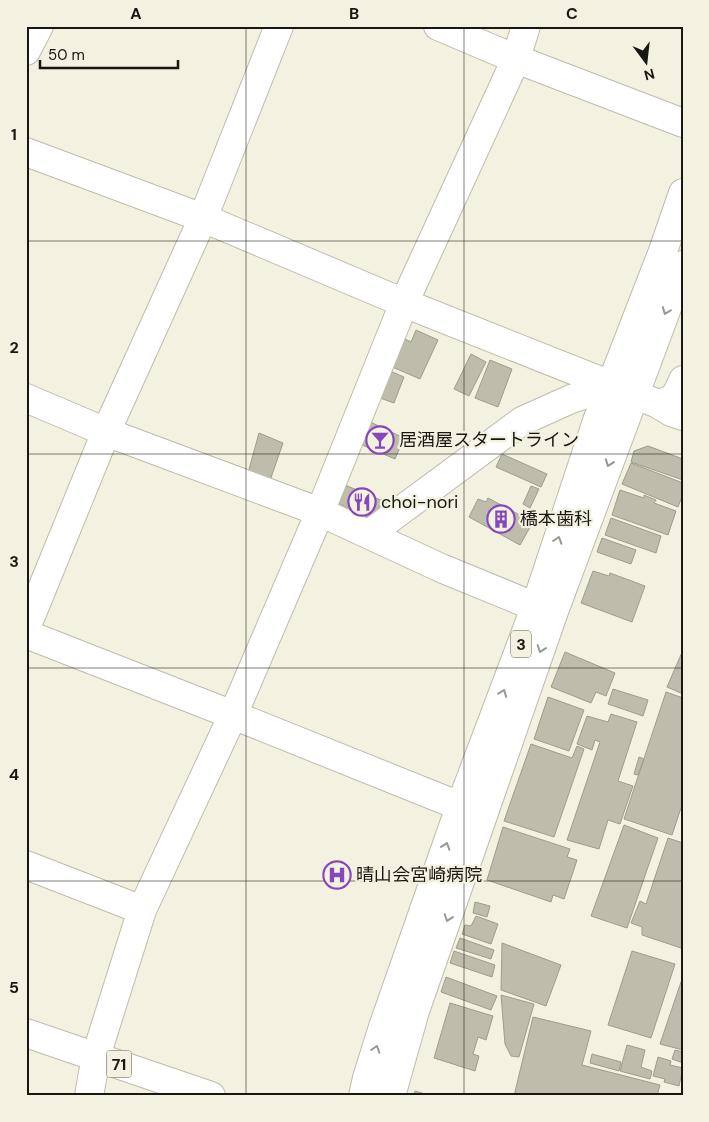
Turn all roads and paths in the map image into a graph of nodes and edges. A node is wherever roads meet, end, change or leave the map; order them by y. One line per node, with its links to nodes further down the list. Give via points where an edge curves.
1 (39, 26): 5 (main road)
2 (279, 26): 10 (main road)
3 (438, 26): 6 (main road)
4 (526, 26): 6 (main road)
5 (26, 51)
6 (516, 59): 7 (main road); 12 (main road)
7 (683, 124)
8 (26, 152): 10 (main road)
9 (683, 193): 11 (main road, 3)
10 (203, 218): 12 (main road); 17 (main road)
11 (676, 258): 14 (main road, 3)
12 (404, 303): 14 (main road); 18 (main road)
13 (683, 380): 14 (main road, via 679,391 665,403)
14 (634, 394): 16 (main road); 19 (main road, via 571,399 522,421); 20 (main road, 3, via 597,421)
15 (26, 398): 17 (main road)
16 (683, 416)
17 (106, 432): 18 (main road); 21 (main road)
18 (320, 512): 19 (main road); 23 (main road)
19 (369, 534): 20 (main road)
20 (544, 611): 24 (main road, 3)
21 (26, 628)
22 (26, 634): 23 (main road)
23 (233, 714): 24 (main road); 26 (main road)
24 (472, 811): 31 (main road, 3, one-way to 24, via 383,1027); 32 (main road, 3, one-way to 32)
25 (26, 865): 26 (main road)
26 (142, 910): 28 (main road)
27 (26, 1033): 28 (main road, 71)
28 (96, 1056): 29 (main road); 30 (main road, 71)
29 (89, 1096)
30 (211, 1096)
31 (363, 1096)
32 (391, 1096)

